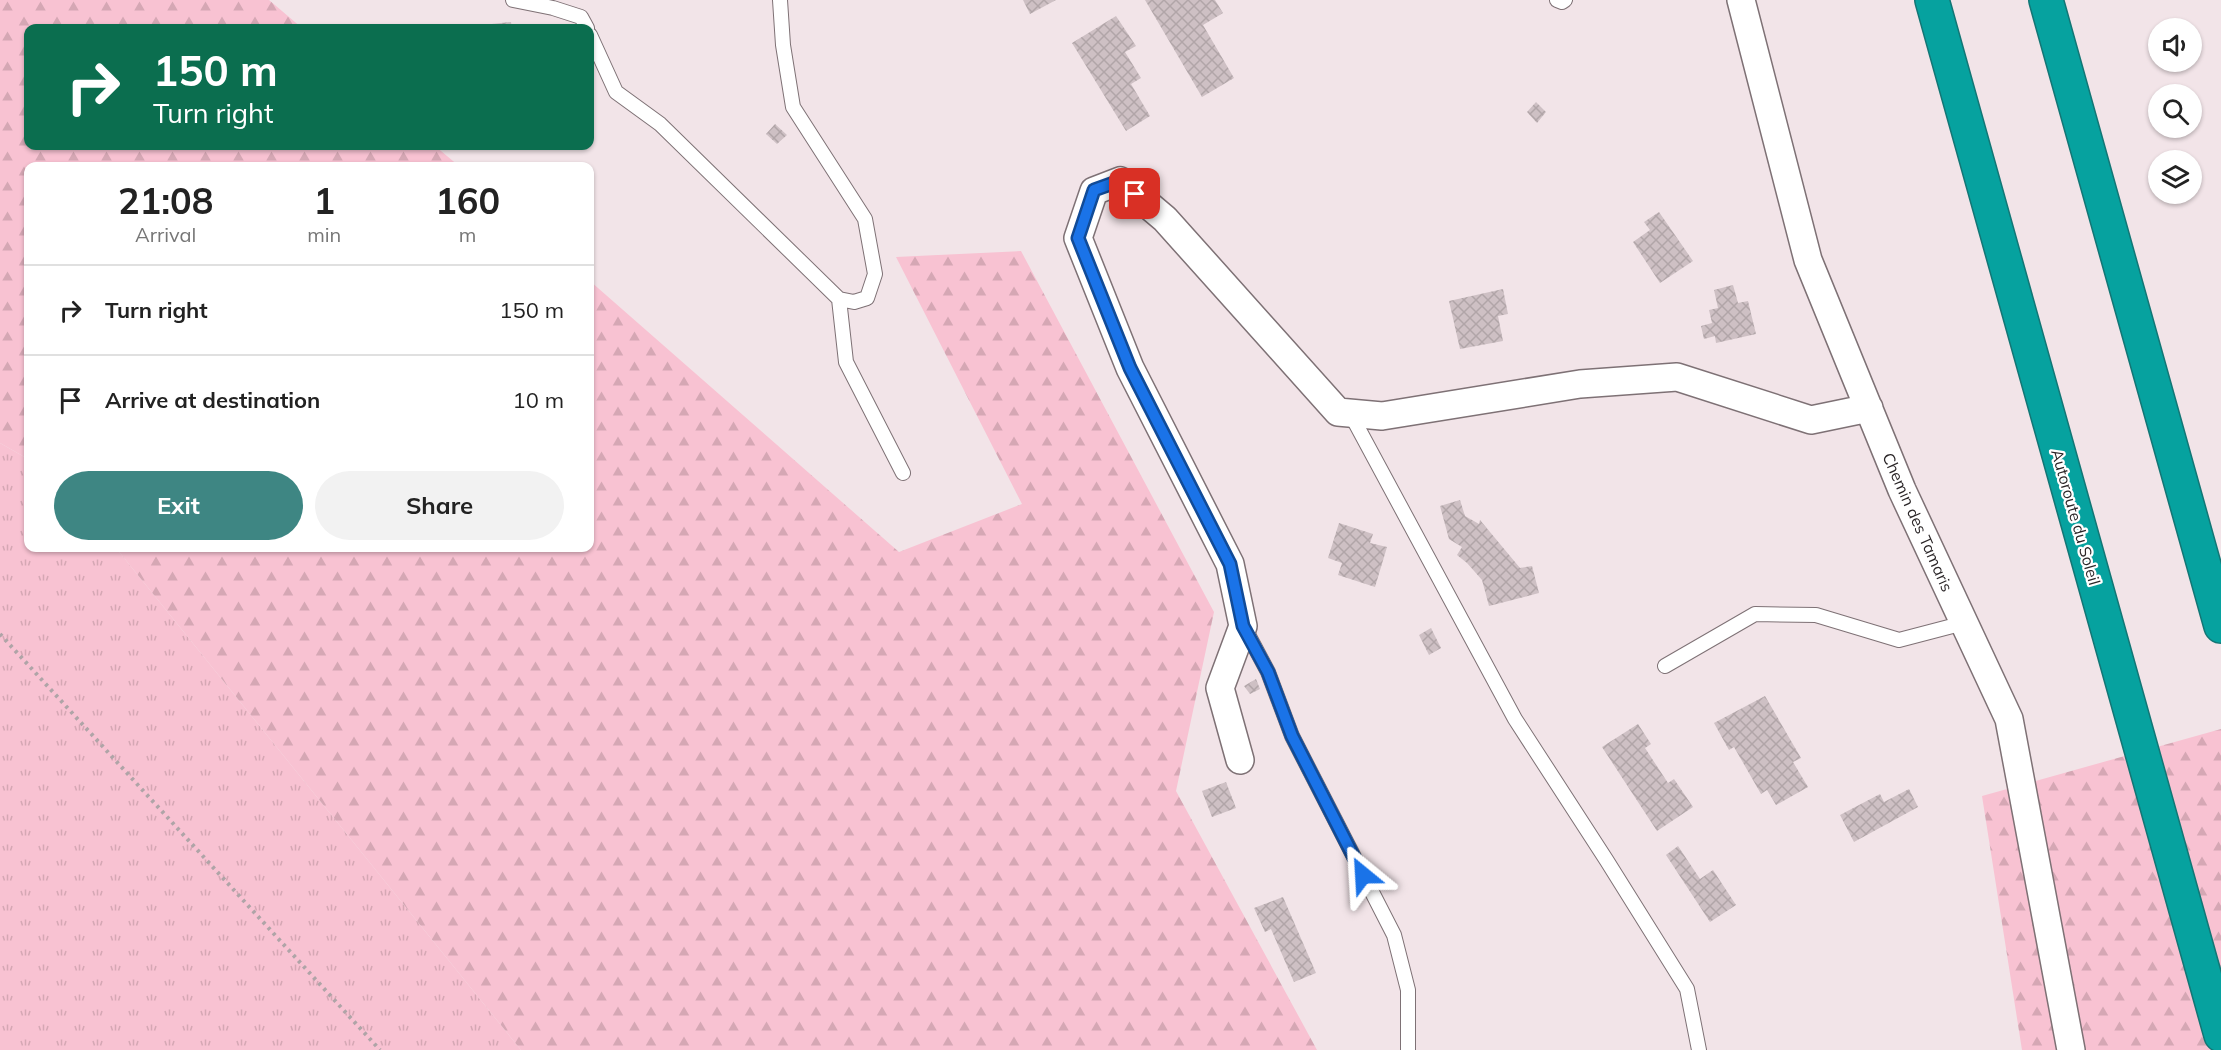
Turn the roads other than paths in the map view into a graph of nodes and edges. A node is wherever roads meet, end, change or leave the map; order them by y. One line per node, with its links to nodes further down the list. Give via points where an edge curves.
1 (513, 0): 8 (lane, via 581,17)
2 (780, 0): 10 (lane, via 793,107 865,219 875,274 867,298 854,302)
3 (1557, 0): 4 (lane)
4 (1565, 0)
5 (1741, 0): 11 (street, Chemin des Tamaris, via 1808,260)
6 (1932, 0): 19 (highway, Autoroute du Soleil)
7 (2046, 0): 16 (highway)
8 (584, 24)
9 (594, 44): 10 (lane, via 616,92 660,124)
10 (839, 298): 13 (lane, via 846,362)
11 (1869, 408): 12 (street, via 1811,420 1677,377 1580,384 1382,416); 14 (street, Chemin des Tamaris)
12 (1350, 413): 15 (street, via 1338,412 1165,219 1119,181 1094,190 1078,238 1130,368 1230,564); 21 (lane, via 1515,719 1687,989)
13 (903, 473)
14 (1964, 623): 17 (lane, via 1899,640 1816,615 1755,614); 22 (street, Chemin des Tamaris, via 2009,719)
15 (1243, 626): 18 (street, via 1220,688); 20 (lane, via 1268,672 1292,736 1394,935 1408,990)
16 (2221, 626)
17 (1665, 666)
18 (1239, 760)
19 (2221, 1035)
20 (1408, 1050)
21 (1699, 1050)
22 (2071, 1050)

